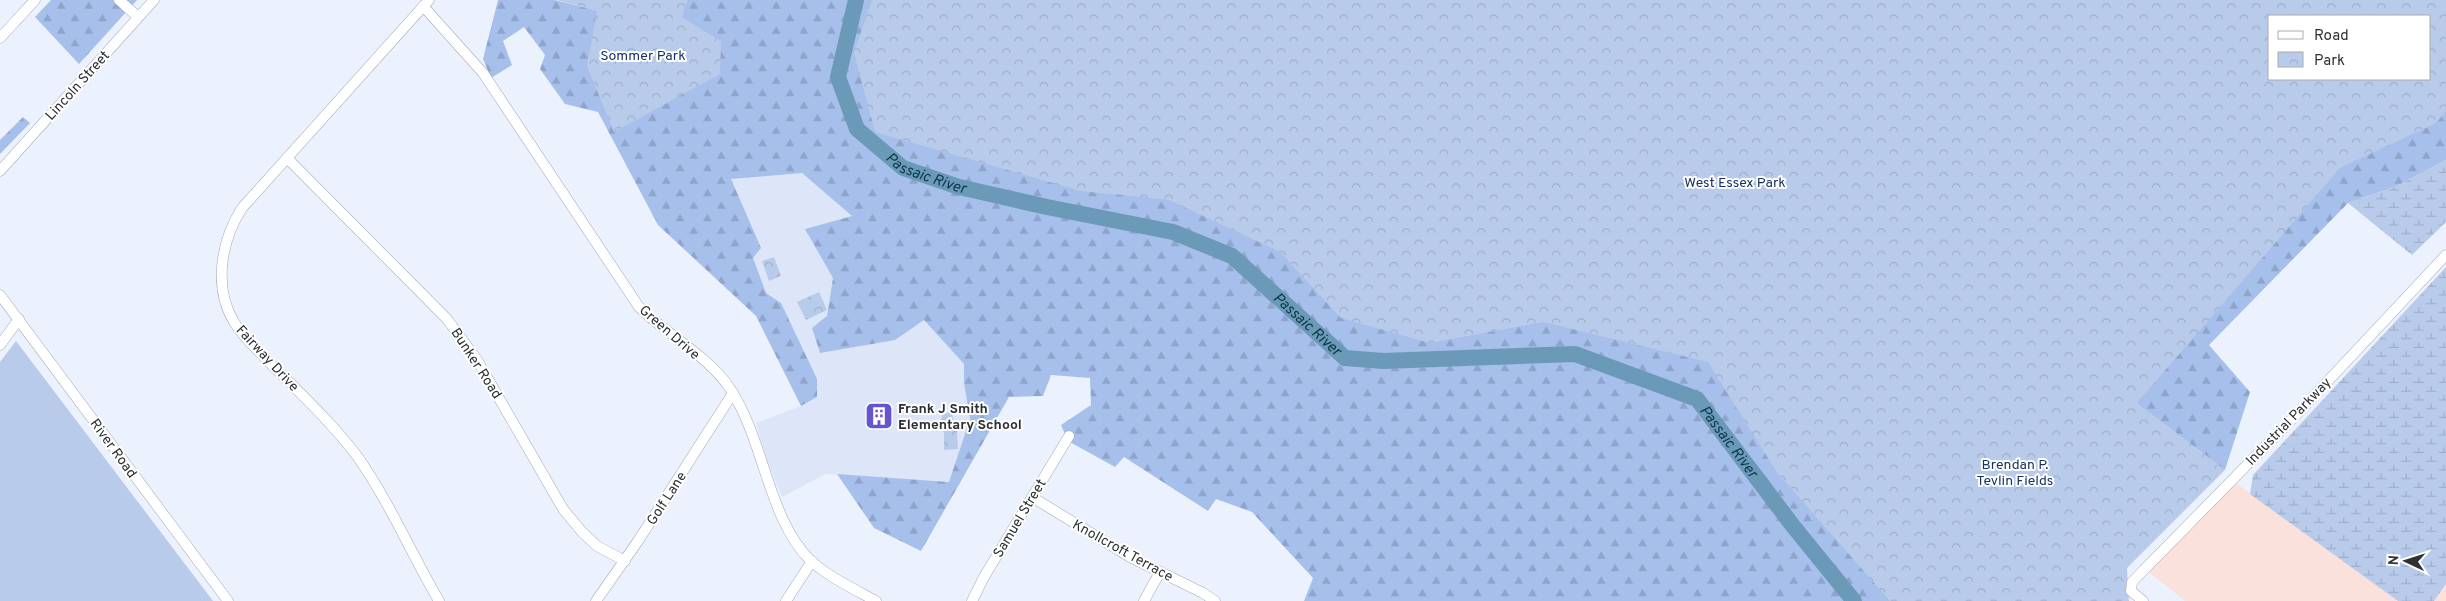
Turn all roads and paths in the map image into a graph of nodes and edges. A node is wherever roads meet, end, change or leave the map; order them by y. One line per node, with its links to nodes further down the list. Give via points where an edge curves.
1 (35, 0): 6 (street)
2 (119, 0): 5 (street)
3 (154, 0): 5 (street, Lincoln Street)
4 (426, 3): 7 (street, Fairway Drive); 13 (street, Green Drive, via 488,81 639,306 655,324 710,367)
5 (138, 18): 8 (street, Lincoln Street)
6 (0, 38)
7 (287, 158): 16 (street, Bunker Road, via 447,319 477,360 567,513 598,546); 20 (street, Fairway Drive, via 242,208 228,236 223,282 228,310 244,336 356,456 383,498)
8 (0, 171)
9 (2446, 255): 27 (street, Industrial Parkway, via 2298,413 2132,582 2130,586)
10 (0, 295): 11 (street, River Road)
11 (19, 319): 12 (street); 19 (street, River Road)
12 (0, 345)
13 (732, 393): 16 (street, Golf Lane); 17 (street, Green Drive, via 757,444 784,522)
14 (1069, 436): 15 (street, Samuel Street)
15 (1032, 497): 18 (street, Knollcroft Terrace, via 1102,541); 24 (street, Samuel Street)
16 (625, 561): 21 (street, Golf Lane)
17 (812, 561): 22 (street); 23 (street, Green Drive)
18 (1160, 572): 25 (street); 26 (street, Knollcroft Terrace)
19 (228, 601)
20 (439, 601)
21 (596, 601)
22 (786, 601)
23 (876, 601)
24 (972, 601)
25 (1144, 601)
26 (1215, 601)
27 (2142, 601)

